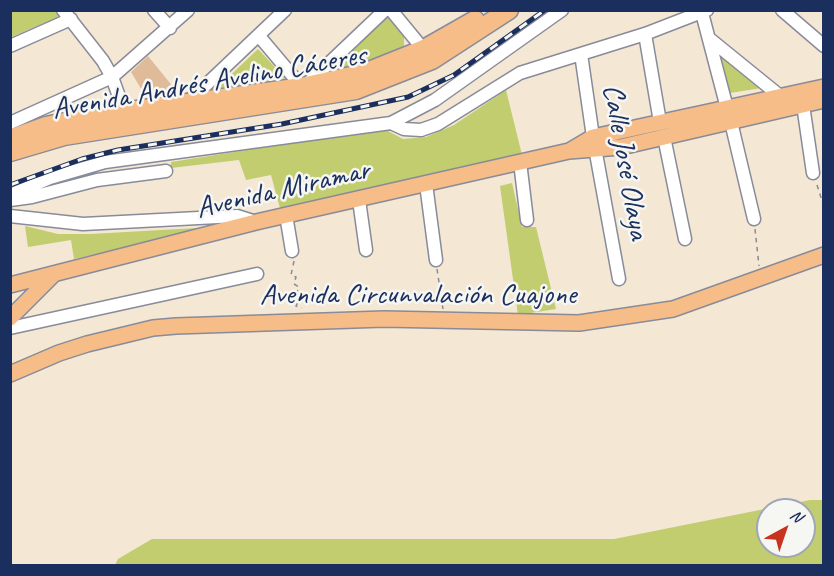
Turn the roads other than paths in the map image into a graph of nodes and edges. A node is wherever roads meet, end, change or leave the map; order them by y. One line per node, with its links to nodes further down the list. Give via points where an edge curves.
1 (154, 10): 11 (street)
2 (188, 10): 11 (street)
3 (285, 10): 13 (street)
4 (385, 10): 20 (street)
5 (391, 10): 18 (street)
6 (562, 10): 29 (street, via 435,100)
7 (782, 10): 16 (street)
8 (704, 12): 12 (street); 14 (street)
9 (497, 13): 18 (highway, Avenida Andrés Avelino Cáceres)
10 (67, 15): 15 (street); 19 (street)
11 (170, 28): 19 (street)
12 (645, 34): 17 (street); 30 (street)
13 (259, 36): 20 (street); 24 (street)
14 (711, 40): 22 (street); 26 (street)
15 (10, 46)
16 (824, 46)
17 (581, 54): 29 (street, via 520,73 438,124 421,130); 32 (street, Calle José Olaya)
18 (428, 55): 20 (highway, Avenida Andrés Avelino Cáceres); 27 (highway, Avenida Andrés Avelino Cáceres, via 356,90)
19 (112, 77): 27 (street); 28 (street)
20 (303, 87): 24 (highway, Avenida Andrés Avelino Cáceres)
21 (824, 87): 22 (main road, Avenida Miramar)
22 (780, 96): 26 (main road, Avenida Miramar)
23 (824, 100): 25 (main road, Avenida Miramar)
24 (188, 102): 27 (highway, Avenida Andrés Avelino Cáceres)
25 (803, 105): 26 (main road, Avenida Miramar); 36 (street)
26 (729, 115): 30 (main road, Avenida Miramar); 43 (street)
27 (127, 118): 31 (highway, Avenida Andrés Avelino Cáceres, via 46,126); 33 (highway, Avenida Andrés Avelino Cáceres)
28 (10, 123)
29 (391, 123): 38 (street, via 105,162)
30 (662, 130): 32 (main road, Avenida Miramar); 46 (street)
31 (10, 139)
32 (594, 144): 34 (main road, Avenida Miramar); 53 (street, Calle José Olaya)
33 (10, 152)
34 (520, 162): 37 (main road, Avenida Miramar); 44 (street)
35 (166, 171): 39 (street, via 97,180)
36 (813, 173)
37 (426, 184): 40 (main road, Avenida Miramar); 50 (street)
38 (10, 195)
39 (10, 200)
40 (359, 200): 41 (main road, Avenida Miramar); 47 (street)
41 (286, 215): 45 (main road, Avenida Miramar); 48 (street)
42 (10, 216): 45 (street, via 83,224 237,216)
43 (754, 219)
44 (527, 220)
45 (256, 222): 52 (main road, Avenida Miramar)
46 (685, 239)
47 (366, 250)
48 (292, 251)
49 (824, 255): 57 (main road, Avenida Circunvalación Cuajone, via 673,309 579,323 297,322 153,328 59,353)
50 (436, 260)
51 (257, 274): 56 (street)
52 (54, 275): 54 (main road, Avenida Miramar); 55 (main road)
53 (619, 279)
54 (10, 285)
55 (10, 318)
56 (10, 328)
57 (10, 374)

